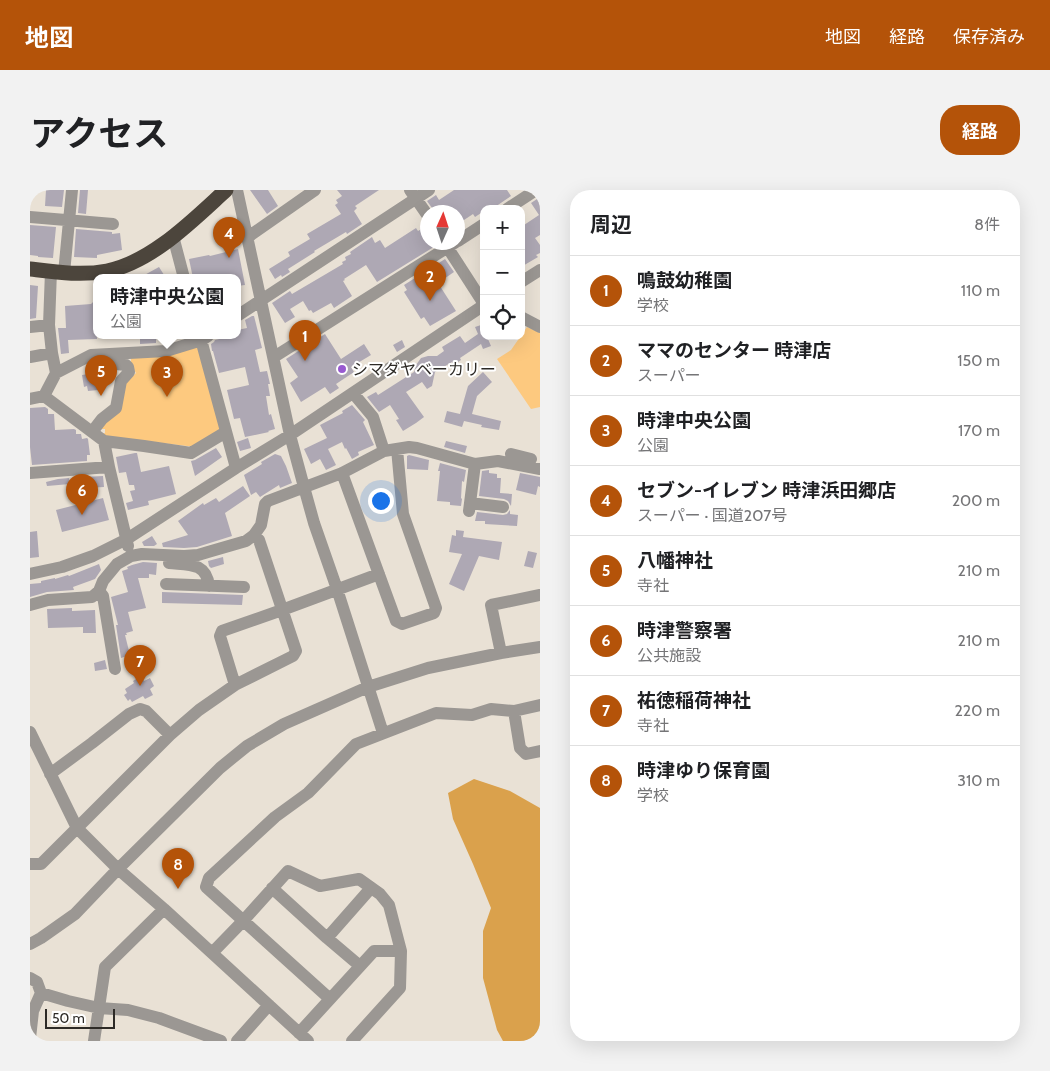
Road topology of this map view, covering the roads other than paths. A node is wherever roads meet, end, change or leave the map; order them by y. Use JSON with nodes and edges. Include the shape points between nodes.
{"nodes":[{"id":1,"x":72,"y":190,"type":"edge"},
{"id":2,"x":226,"y":190,"type":"edge"},
{"id":3,"x":237,"y":190,"type":"edge"},
{"id":4,"x":316,"y":190,"type":"edge"},
{"id":5,"x":429,"y":190,"type":"edge"},
{"id":6,"x":536,"y":190,"type":"edge"},
{"id":7,"x":413,"y":194,"type":"edge"},
{"id":8,"x":420,"y":205,"type":"edge"},
{"id":9,"x":513,"y":205,"type":"edge"},
{"id":10,"x":30,"y":217,"type":"edge"},
{"id":11,"x":70,"y":220,"type":"junction"},
{"id":12,"x":113,"y":224,"type":"dead end"},
{"id":13,"x":480,"y":226,"type":"edge"},
{"id":14,"x":172,"y":236,"type":"junction"},
{"id":15,"x":465,"y":236,"type":"edge"},
{"id":16,"x":248,"y":238,"type":"junction"},
{"id":17,"x":442,"y":250,"type":"edge"},
{"id":18,"x":454,"y":250,"type":"edge"},
{"id":19,"x":30,"y":269,"type":"edge"},
{"id":20,"x":540,"y":270,"type":"edge"},
{"id":21,"x":58,"y":272,"type":"junction"},
{"id":22,"x":183,"y":274,"type":"edge"},
{"id":23,"x":525,"y":279,"type":"edge"},
{"id":24,"x":480,"y":298,"type":"edge"},
{"id":25,"x":261,"y":300,"type":"junction"},
{"id":26,"x":480,"y":308,"type":"edge"},
{"id":27,"x":241,"y":313,"type":"edge"},
{"id":28,"x":525,"y":319,"type":"edge"},
{"id":29,"x":49,"y":326,"type":"junction"},
{"id":30,"x":30,"y":327,"type":"edge"},
{"id":31,"x":540,"y":327,"type":"edge"},
{"id":32,"x":198,"y":339,"type":"edge"},
{"id":33,"x":203,"y":339,"type":"edge"},
{"id":34,"x":52,"y":353,"type":"junction"},
{"id":35,"x":30,"y":357,"type":"edge"},
{"id":36,"x":274,"y":357,"type":"junction"},
{"id":37,"x":116,"y":364,"type":"dead end"},
{"id":38,"x":56,"y":373,"type":"junction"},
{"id":39,"x":353,"y":394,"type":"junction"},
{"id":40,"x":44,"y":396,"type":"junction"},
{"id":41,"x":30,"y":400,"type":"edge"},
{"id":42,"x":92,"y":432,"type":"junction"},
{"id":43,"x":226,"y":432,"type":"junction"},
{"id":44,"x":290,"y":435,"type":"junction"},
{"id":45,"x":104,"y":441,"type":"junction"},
{"id":46,"x":397,"y":449,"type":"junction"},
{"id":47,"x":384,"y":451,"type":"junction"},
{"id":48,"x":512,"y":454,"type":"dead end"},
{"id":49,"x":540,"y":463,"type":"edge"},
{"id":50,"x":475,"y":464,"type":"junction"},
{"id":51,"x":108,"y":467,"type":"junction"},
{"id":52,"x":236,"y":468,"type":"junction"},
{"id":53,"x":540,"y":469,"type":"edge"},
{"id":54,"x":30,"y":473,"type":"edge"},
{"id":55,"x":342,"y":473,"type":"junction"},
{"id":56,"x":304,"y":487,"type":"junction"},
{"id":57,"x":503,"y":507,"type":"dead end"},
{"id":58,"x":254,"y":535,"type":"junction"},
{"id":59,"x":127,"y":539,"type":"junction"},
{"id":60,"x":167,"y":555,"type":"junction"},
{"id":61,"x":131,"y":556,"type":"junction"},
{"id":62,"x":30,"y":574,"type":"edge"},
{"id":63,"x":379,"y":574,"type":"junction"},
{"id":64,"x":166,"y":584,"type":"dead end"},
{"id":65,"x":209,"y":586,"type":"junction"},
{"id":66,"x":244,"y":588,"type":"dead end"},
{"id":67,"x":337,"y":589,"type":"junction"},
{"id":68,"x":99,"y":592,"type":"junction"},
{"id":69,"x":540,"y":595,"type":"edge"},
{"id":70,"x":30,"y":605,"type":"edge"},
{"id":71,"x":282,"y":610,"type":"junction"},
{"id":72,"x":540,"y":647,"type":"edge"},
{"id":73,"x":501,"y":653,"type":"junction"},
{"id":74,"x":115,"y":669,"type":"dead end"},
{"id":75,"x":235,"y":685,"type":"junction"},
{"id":76,"x":368,"y":687,"type":"junction"},
{"id":77,"x":540,"y":705,"type":"edge"},
{"id":78,"x":514,"y":711,"type":"junction"},
{"id":79,"x":30,"y":732,"type":"edge"},
{"id":80,"x":383,"y":733,"type":"junction"},
{"id":81,"x":170,"y":735,"type":"junction"},
{"id":82,"x":540,"y":751,"type":"edge"},
{"id":83,"x":50,"y":774,"type":"junction"},
{"id":84,"x":77,"y":828,"type":"junction"},
{"id":85,"x":30,"y":864,"type":"edge"},
{"id":86,"x":118,"y":869,"type":"junction"},
{"id":87,"x":272,"y":888,"type":"junction"},
{"id":88,"x":371,"y":888,"type":"junction"},
{"id":89,"x":164,"y":909,"type":"junction"},
{"id":90,"x":244,"y":921,"type":"junction"},
{"id":91,"x":327,"y":938,"type":"junction"},
{"id":92,"x":30,"y":944,"type":"edge"},
{"id":93,"x":401,"y":951,"type":"junction"},
{"id":94,"x":212,"y":953,"type":"junction"},
{"id":95,"x":360,"y":966,"type":"junction"},
{"id":96,"x":30,"y":978,"type":"edge"},
{"id":97,"x":41,"y":993,"type":"junction"},
{"id":98,"x":330,"y":999,"type":"junction"},
{"id":99,"x":269,"y":1005,"type":"junction"},
{"id":100,"x":99,"y":1008,"type":"junction"},
{"id":101,"x":303,"y":1037,"type":"edge"},
{"id":102,"x":30,"y":1038,"type":"edge"},
{"id":103,"x":356,"y":1040,"type":"edge"},
{"id":104,"x":94,"y":1041,"type":"edge"},
{"id":105,"x":222,"y":1041,"type":"edge"},
{"id":106,"x":237,"y":1041,"type":"edge"}],
"edges":[{"from":1,"to":11,"type":"street"},
{"from":2,"to":14,"type":"highway","via":[[190,224]]},
{"from":3,"to":16,"type":"street"},
{"from":4,"to":16,"type":"street"},
{"from":5,"to":7,"type":"street"},
{"from":6,"to":9,"type":"street"},
{"from":7,"to":8,"type":"street"},
{"from":7,"to":25,"type":"street"},
{"from":10,"to":11,"type":"street"},
{"from":11,"to":12,"type":"street"},
{"from":11,"to":21,"type":"street"},
{"from":13,"to":15,"type":"street"},
{"from":14,"to":21,"type":"highway","via":[[149,254],[124,266],[86,273]]},
{"from":14,"to":22,"type":"street"},
{"from":16,"to":25,"type":"street"},
{"from":17,"to":36,"type":"street"},
{"from":18,"to":24,"type":"street"},
{"from":19,"to":21,"type":"highway"},
{"from":20,"to":23,"type":"street"},
{"from":21,"to":29,"type":"street"},
{"from":25,"to":27,"type":"street"},
{"from":25,"to":36,"type":"street"},
{"from":26,"to":39,"type":"street"},
{"from":28,"to":31,"type":"street"},
{"from":29,"to":30,"type":"street"},
{"from":29,"to":34,"type":"street"},
{"from":32,"to":38,"type":"street","via":[[166,351],[91,355]]},
{"from":33,"to":43,"type":"street"},
{"from":34,"to":35,"type":"street"},
{"from":34,"to":38,"type":"street"},
{"from":36,"to":44,"type":"street"},
{"from":37,"to":42,"type":"street","via":[[126,365],[129,372],[122,381],[116,408]]},
{"from":38,"to":40,"type":"street"},
{"from":39,"to":44,"type":"street"},
{"from":39,"to":47,"type":"street","via":[[373,417]]},
{"from":40,"to":41,"type":"street"},
{"from":40,"to":42,"type":"street"},
{"from":42,"to":45,"type":"street"},
{"from":43,"to":45,"type":"street","via":[[191,453]]},
{"from":43,"to":52,"type":"street"},
{"from":44,"to":52,"type":"street"},
{"from":44,"to":56,"type":"street"},
{"from":45,"to":51,"type":"street"},
{"from":46,"to":47,"type":"street"},
{"from":46,"to":50,"type":"street","via":[[417,448]]},
{"from":46,"to":63,"type":"street","via":[[403,514],[436,608],[434,613],[402,624],[396,621]]},
{"from":47,"to":55,"type":"street"},
{"from":48,"to":49,"type":"street"},
{"from":50,"to":53,"type":"street","via":[[498,460]]},
{"from":50,"to":57,"type":"street","via":[[470,507]]},
{"from":51,"to":54,"type":"street"},
{"from":51,"to":59,"type":"street"},
{"from":52,"to":59,"type":"street"},
{"from":55,"to":56,"type":"street"},
{"from":55,"to":63,"type":"street"},
{"from":56,"to":58,"type":"street","via":[[265,504],[261,524]]},
{"from":56,"to":67,"type":"street"},
{"from":58,"to":60,"type":"street","via":[[246,541],[208,552]]},
{"from":58,"to":71,"type":"street","via":[[259,540]]},
{"from":59,"to":61,"type":"street"},
{"from":59,"to":62,"type":"street","via":[[93,556]]},
{"from":60,"to":61,"type":"street"},
{"from":60,"to":65,"type":"street","via":[[167,563],[200,568],[206,574]]},
{"from":61,"to":68,"type":"street","via":[[117,564],[103,581]]},
{"from":63,"to":67,"type":"street"},
{"from":64,"to":65,"type":"street"},
{"from":65,"to":66,"type":"street"},
{"from":67,"to":71,"type":"street"},
{"from":67,"to":76,"type":"street"},
{"from":68,"to":70,"type":"street","via":[[92,597],[48,600]]},
{"from":68,"to":74,"type":"street","via":[[103,596]]},
{"from":69,"to":73,"type":"street","via":[[491,605]]},
{"from":71,"to":75,"type":"street","via":[[296,651],[293,656]]},
{"from":71,"to":75,"type":"street","via":[[222,631],[220,636]]},
{"from":72,"to":73,"type":"street"},
{"from":73,"to":76,"type":"street","via":[[428,668]]},
{"from":75,"to":81,"type":"street"},
{"from":76,"to":80,"type":"street"},
{"from":76,"to":86,"type":"street","via":[[284,724],[247,746],[220,768]]},
{"from":77,"to":78,"type":"street"},
{"from":78,"to":80,"type":"street","via":[[491,709],[472,716],[436,712]]},
{"from":78,"to":82,"type":"street","via":[[520,748],[526,754]]},
{"from":79,"to":83,"type":"street"},
{"from":80,"to":90,"type":"street","via":[[356,744],[308,793],[275,817],[209,878],[206,887]]},
{"from":81,"to":83,"type":"street","via":[[140,709]]},
{"from":81,"to":84,"type":"street"},
{"from":83,"to":84,"type":"street"},
{"from":84,"to":85,"type":"street","via":[[41,864]]},
{"from":84,"to":86,"type":"street"},
{"from":86,"to":89,"type":"street"},
{"from":86,"to":92,"type":"street","via":[[75,914]]},
{"from":87,"to":88,"type":"street","via":[[288,871],[320,886],[359,879]]},
{"from":87,"to":90,"type":"street"},
{"from":87,"to":91,"type":"street"},
{"from":88,"to":91,"type":"street"},
{"from":88,"to":93,"type":"street","via":[[389,905]]},
{"from":89,"to":94,"type":"street"},
{"from":89,"to":100,"type":"street","via":[[105,967]]},
{"from":90,"to":94,"type":"street"},
{"from":90,"to":98,"type":"street"},
{"from":91,"to":95,"type":"street"},
{"from":93,"to":95,"type":"street","via":[[374,951]]},
{"from":93,"to":103,"type":"street","via":[[400,988]]},
{"from":94,"to":99,"type":"street"},
{"from":95,"to":98,"type":"street"},
{"from":96,"to":97,"type":"street","via":[[37,982]]},
{"from":97,"to":100,"type":"street"},
{"from":97,"to":102,"type":"street","via":[[33,1011]]},
{"from":98,"to":101,"type":"street"},
{"from":99,"to":101,"type":"street"},
{"from":99,"to":106,"type":"street"},
{"from":100,"to":104,"type":"street"},
{"from":100,"to":105,"type":"street","via":[[128,1010],[159,1018]]}]}
